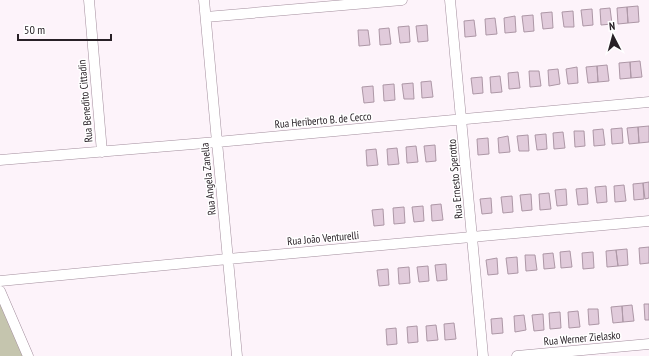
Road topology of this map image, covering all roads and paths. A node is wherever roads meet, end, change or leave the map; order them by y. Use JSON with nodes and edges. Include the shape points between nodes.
{"nodes":[{"id":1,"x":88,"y":0,"type":"edge"},
{"id":2,"x":204,"y":0,"type":"edge"},
{"id":3,"x":402,"y":0,"type":"edge"},
{"id":4,"x":450,"y":0,"type":"edge"},
{"id":5,"x":206,"y":18,"type":"junction"},
{"id":6,"x":649,"y":102,"type":"edge"},
{"id":7,"x":461,"y":120,"type":"junction"},
{"id":8,"x":216,"y":142,"type":"junction"},
{"id":9,"x":102,"y":152,"type":"junction"},
{"id":10,"x":0,"y":160,"type":"edge"},
{"id":11,"x":649,"y":221,"type":"edge"},
{"id":12,"x":472,"y":237,"type":"junction"},
{"id":13,"x":228,"y":259,"type":"junction"},
{"id":14,"x":0,"y":281,"type":"edge"},
{"id":15,"x":0,"y":291,"type":"edge"},
{"id":16,"x":649,"y":344,"type":"edge"},
{"id":17,"x":28,"y":356,"type":"edge"},
{"id":18,"x":238,"y":356,"type":"edge"},
{"id":19,"x":484,"y":356,"type":"edge"},
{"id":20,"x":517,"y":356,"type":"edge"}],
"edges":[{"from":1,"to":9,"type":"street","name":"Rua Benedito Cittadin"},
{"from":2,"to":5,"type":"street","name":"Rua Angela Zanella"},
{"from":3,"to":5,"type":"street"},
{"from":4,"to":7,"type":"street","name":"Rua Ernesto Sperotto"},
{"from":5,"to":8,"type":"street","name":"Rua Angela Zanella"},
{"from":6,"to":7,"type":"street","name":"Rua Heriberto B. de Cecco"},
{"from":7,"to":8,"type":"street","name":"Rua Heriberto B. de Cecco"},
{"from":7,"to":12,"type":"street","name":"Rua Ernesto Sperotto"},
{"from":8,"to":9,"type":"street","name":"Rua Heriberto B. de Cecco"},
{"from":8,"to":13,"type":"street","name":"Rua Angela Zanella"},
{"from":9,"to":10,"type":"street","name":"Rua Heriberto B. de Cecco"},
{"from":11,"to":12,"type":"street","name":"Rua João Venturelli"},
{"from":12,"to":13,"type":"street","name":"Rua João Venturelli"},
{"from":12,"to":19,"type":"street","name":"Rua Ernesto Sperotto"},
{"from":13,"to":14,"type":"street","name":"Rua João Venturelli"},
{"from":13,"to":18,"type":"street","name":"Rua Angela Zanella"},
{"from":15,"to":17,"type":"street"},
{"from":16,"to":20,"type":"street","name":"Rua Werner Zielasko"}]}
